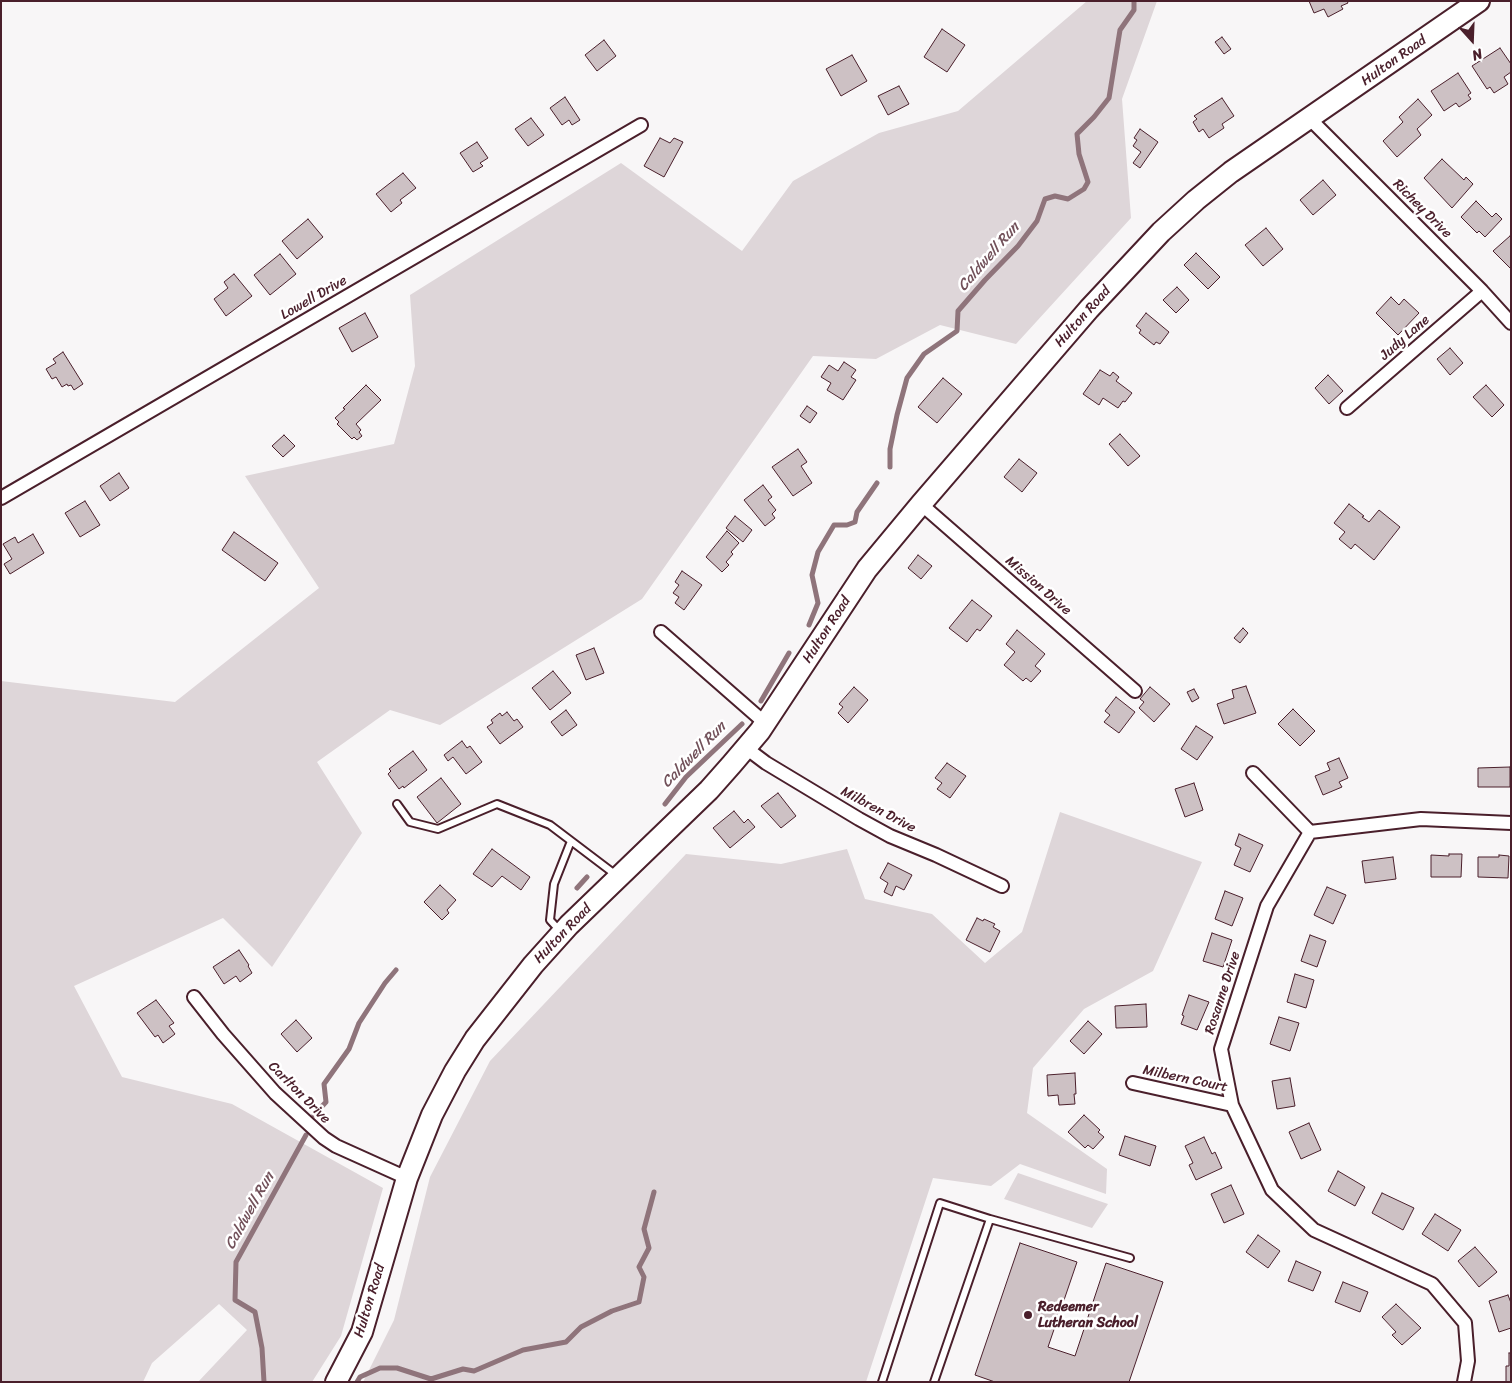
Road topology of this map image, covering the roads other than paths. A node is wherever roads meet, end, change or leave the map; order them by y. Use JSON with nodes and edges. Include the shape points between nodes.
{"nodes":[{"id":1,"x":1479,"y":1,"type":"edge"},
{"id":2,"x":1310,"y":119,"type":"junction"},
{"id":3,"x":641,"y":125,"type":"dead end"},
{"id":4,"x":1482,"y":291,"type":"junction"},
{"id":5,"x":1511,"y":323,"type":"edge"},
{"id":6,"x":1347,"y":408,"type":"dead end"},
{"id":7,"x":1,"y":498,"type":"edge"},
{"id":8,"x":921,"y":504,"type":"junction"},
{"id":9,"x":661,"y":632,"type":"dead end"},
{"id":10,"x":1135,"y":691,"type":"dead end"},
{"id":11,"x":765,"y":723,"type":"junction"},
{"id":12,"x":746,"y":748,"type":"junction"},
{"id":13,"x":1252,"y":772,"type":"dead end"},
{"id":14,"x":398,"y":804,"type":"dead end"},
{"id":15,"x":1511,"y":823,"type":"edge"},
{"id":16,"x":1310,"y":832,"type":"junction"},
{"id":17,"x":571,"y":841,"type":"junction"},
{"id":18,"x":619,"y":877,"type":"junction"},
{"id":19,"x":1002,"y":886,"type":"dead end"},
{"id":20,"x":562,"y":933,"type":"junction"},
{"id":21,"x":194,"y":997,"type":"dead end"},
{"id":22,"x":1133,"y":1083,"type":"dead end"},
{"id":23,"x":1232,"y":1105,"type":"junction"},
{"id":24,"x":407,"y":1178,"type":"junction"},
{"id":25,"x":990,"y":1218,"type":"junction"},
{"id":26,"x":1130,"y":1258,"type":"dead end"},
{"id":27,"x":336,"y":1382,"type":"edge"},
{"id":28,"x":882,"y":1382,"type":"edge"},
{"id":29,"x":934,"y":1382,"type":"edge"},
{"id":30,"x":1464,"y":1382,"type":"edge"}],
"edges":[{"from":1,"to":2,"type":"main road","name":"Hulton Road"},
{"from":2,"to":4,"type":"street","name":"Richey Drive"},
{"from":2,"to":8,"type":"main road","name":"Hulton Road","via":[[1231,172],[1161,232],[1089,309]]},
{"from":3,"to":7,"type":"street","name":"Lowell Drive"},
{"from":4,"to":5,"type":"street","name":"Richey Drive"},
{"from":4,"to":6,"type":"street","name":"Judy Lane"},
{"from":8,"to":10,"type":"street","name":"Mission Drive"},
{"from":8,"to":11,"type":"main road","name":"Hulton Road","via":[[867,569]]},
{"from":9,"to":11,"type":"street"},
{"from":11,"to":12,"type":"main road","name":"Hulton Road"},
{"from":12,"to":18,"type":"main road","name":"Hulton Road","via":[[709,790]]},
{"from":12,"to":19,"type":"street","name":"Milbren Drive","via":[[782,773],[890,836]]},
{"from":13,"to":16,"type":"street"},
{"from":14,"to":17,"type":"lane","via":[[410,822],[438,829],[497,804],[550,825]]},
{"from":15,"to":16,"type":"street","via":[[1421,819]]},
{"from":16,"to":23,"type":"street","name":"Rosanne Drive","via":[[1267,906],[1221,1049]]},
{"from":17,"to":18,"type":"lane"},
{"from":17,"to":20,"type":"lane","via":[[554,884],[550,920]]},
{"from":18,"to":20,"type":"main road","name":"Hulton Road"},
{"from":20,"to":24,"type":"main road","name":"Hulton Road","via":[[504,1001],[460,1063],[432,1115]]},
{"from":21,"to":24,"type":"street","name":"Carlton Drive","via":[[275,1093],[324,1138]]},
{"from":22,"to":23,"type":"street","name":"Milbern Court"},
{"from":23,"to":30,"type":"street","name":"Rosanne Drive","via":[[1272,1190],[1314,1230],[1432,1284],[1465,1323],[1468,1361]]},
{"from":24,"to":27,"type":"main road","name":"Hulton Road","via":[[362,1332]]},
{"from":25,"to":26,"type":"lane"},
{"from":25,"to":28,"type":"lane","via":[[940,1203]]},
{"from":25,"to":29,"type":"lane"}]}
